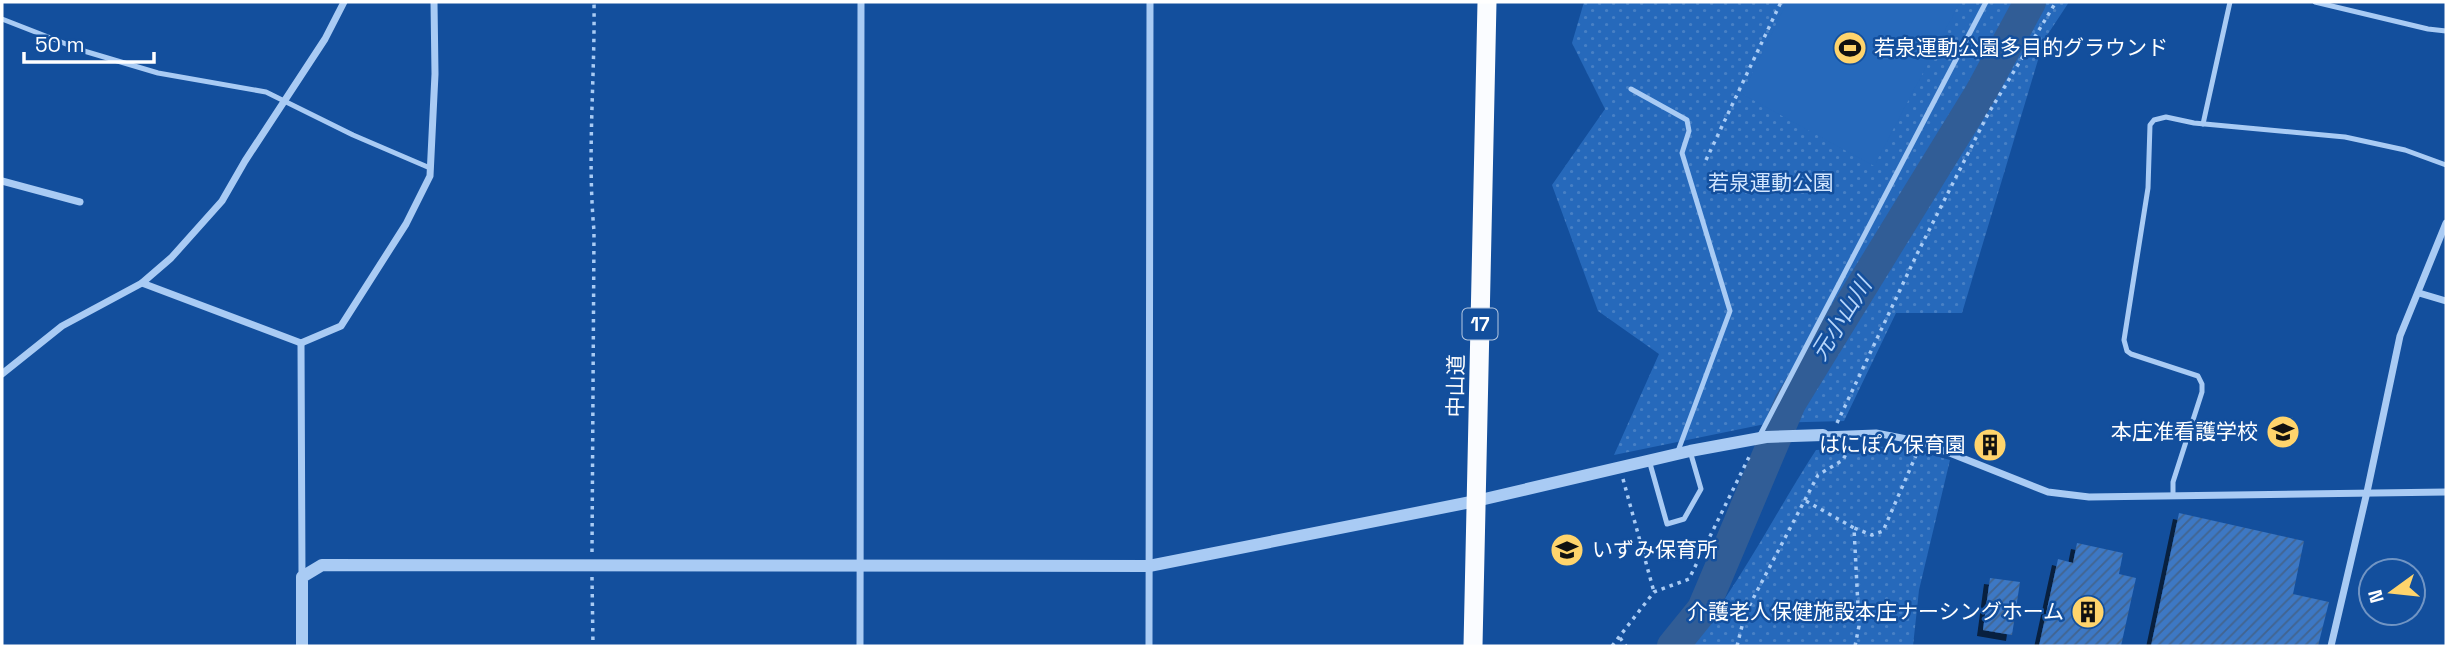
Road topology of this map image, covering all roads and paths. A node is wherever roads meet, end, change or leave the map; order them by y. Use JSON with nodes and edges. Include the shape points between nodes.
{"nodes":[{"id":1,"x":344,"y":2,"type":"edge"},
{"id":2,"x":434,"y":2,"type":"edge"},
{"id":3,"x":594,"y":2,"type":"edge"},
{"id":4,"x":861,"y":2,"type":"edge"},
{"id":5,"x":1150,"y":2,"type":"edge"},
{"id":6,"x":1487,"y":2,"type":"edge"},
{"id":7,"x":1781,"y":2,"type":"edge"},
{"id":8,"x":1986,"y":2,"type":"edge"},
{"id":9,"x":2056,"y":2,"type":"edge"},
{"id":10,"x":2230,"y":2,"type":"edge"},
{"id":11,"x":2315,"y":2,"type":"edge"},
{"id":12,"x":2,"y":19,"type":"edge"},
{"id":13,"x":2446,"y":31,"type":"edge"},
{"id":14,"x":1631,"y":89,"type":"dead end"},
{"id":15,"x":284,"y":101,"type":"junction"},
{"id":16,"x":2203,"y":124,"type":"junction"},
{"id":17,"x":1706,"y":160,"type":"dead end"},
{"id":18,"x":2446,"y":165,"type":"edge"},
{"id":19,"x":430,"y":168,"type":"junction"},
{"id":20,"x":2,"y":181,"type":"edge"},
{"id":21,"x":80,"y":202,"type":"dead end"},
{"id":22,"x":2446,"y":223,"type":"edge"},
{"id":23,"x":142,"y":283,"type":"junction"},
{"id":24,"x":2419,"y":293,"type":"junction"},
{"id":25,"x":2446,"y":301,"type":"edge"},
{"id":26,"x":301,"y":343,"type":"junction"},
{"id":27,"x":2,"y":374,"type":"edge"},
{"id":28,"x":1856,"y":434,"type":"junction"},
{"id":29,"x":1827,"y":435,"type":"junction"},
{"id":30,"x":1762,"y":438,"type":"junction"},
{"id":31,"x":1922,"y":442,"type":"junction"},
{"id":32,"x":1683,"y":452,"type":"junction"},
{"id":33,"x":1649,"y":460,"type":"junction"},
{"id":34,"x":1620,"y":467,"type":"junction"},
{"id":35,"x":2367,"y":492,"type":"junction"},
{"id":36,"x":2446,"y":492,"type":"edge"},
{"id":37,"x":2173,"y":495,"type":"junction"},
{"id":38,"x":1476,"y":501,"type":"junction"},
{"id":39,"x":1806,"y":501,"type":"junction"},
{"id":40,"x":1854,"y":528,"type":"junction"},
{"id":41,"x":592,"y":565,"type":"junction"},
{"id":42,"x":859,"y":565,"type":"junction"},
{"id":43,"x":1149,"y":566,"type":"junction"},
{"id":44,"x":302,"y":577,"type":"junction"},
{"id":45,"x":1654,"y":592,"type":"junction"},
{"id":46,"x":1620,"y":638,"type":"junction"},
{"id":47,"x":302,"y":646,"type":"edge"},
{"id":48,"x":593,"y":646,"type":"edge"},
{"id":49,"x":860,"y":646,"type":"edge"},
{"id":50,"x":1149,"y":646,"type":"edge"},
{"id":51,"x":1473,"y":646,"type":"edge"},
{"id":52,"x":1612,"y":646,"type":"edge"},
{"id":53,"x":1626,"y":646,"type":"edge"},
{"id":54,"x":1737,"y":646,"type":"edge"},
{"id":55,"x":1855,"y":646,"type":"edge"},
{"id":56,"x":2331,"y":646,"type":"edge"}],
"edges":[{"from":1,"to":15,"type":"street"},
{"from":2,"to":19,"type":"street"},
{"from":3,"to":41,"type":"path","via":[[590,140],[594,231]]},
{"from":4,"to":42,"type":"street"},
{"from":5,"to":43,"type":"street"},
{"from":6,"to":38,"type":"highway","name":"中山道","number":"17"},
{"from":7,"to":17,"type":"path"},
{"from":8,"to":30,"type":"lane"},
{"from":9,"to":29,"type":"path","via":[[1982,126]]},
{"from":10,"to":16,"type":"lane"},
{"from":11,"to":13,"type":"lane"},
{"from":12,"to":15,"type":"lane","via":[[84,51],[158,72],[267,92]]},
{"from":14,"to":32,"type":"lane","via":[[1687,120],[1689,131],[1682,153],[1730,311]]},
{"from":15,"to":19,"type":"lane"},
{"from":15,"to":23,"type":"street","via":[[222,201]]},
{"from":16,"to":18,"type":"lane","via":[[2345,137],[2405,150]]},
{"from":16,"to":37,"type":"lane","via":[[2166,117],[2150,125],[2148,188],[2124,340],[2131,354],[2198,376],[2202,384]]},
{"from":19,"to":26,"type":"street","via":[[406,224],[341,326]]},
{"from":20,"to":21,"type":"street"},
{"from":22,"to":24,"type":"street"},
{"from":23,"to":26,"type":"street"},
{"from":23,"to":27,"type":"street","via":[[62,326]]},
{"from":24,"to":25,"type":"street"},
{"from":24,"to":35,"type":"street","via":[[2400,336]]},
{"from":26,"to":44,"type":"street"},
{"from":28,"to":29,"type":"street"},
{"from":28,"to":31,"type":"street"},
{"from":28,"to":39,"type":"path","via":[[1843,460],[1818,475]]},
{"from":29,"to":30,"type":"street"},
{"from":30,"to":32,"type":"street"},
{"from":30,"to":45,"type":"path","via":[[1689,579]]},
{"from":31,"to":37,"type":"street","via":[[2049,492],[2090,497]]},
{"from":31,"to":40,"type":"path","via":[[1883,531],[1872,535]]},
{"from":32,"to":33,"type":"street"},
{"from":32,"to":33,"type":"lane","via":[[1701,489],[1684,519],[1667,524]]},
{"from":33,"to":34,"type":"street"},
{"from":34,"to":38,"type":"street"},
{"from":34,"to":45,"type":"path"},
{"from":35,"to":36,"type":"street"},
{"from":35,"to":37,"type":"street"},
{"from":35,"to":56,"type":"street"},
{"from":38,"to":43,"type":"street"},
{"from":38,"to":51,"type":"highway","name":"中山道","number":"17"},
{"from":39,"to":40,"type":"path"},
{"from":39,"to":54,"type":"path","via":[[1745,614]]},
{"from":40,"to":55,"type":"path","via":[[1859,626]]},
{"from":41,"to":42,"type":"street"},
{"from":41,"to":44,"type":"street","via":[[321,565]]},
{"from":41,"to":48,"type":"path"},
{"from":42,"to":43,"type":"street"},
{"from":42,"to":49,"type":"street"},
{"from":43,"to":50,"type":"street"},
{"from":44,"to":47,"type":"street"},
{"from":45,"to":46,"type":"path"},
{"from":46,"to":52,"type":"path"},
{"from":46,"to":53,"type":"path"}]}
